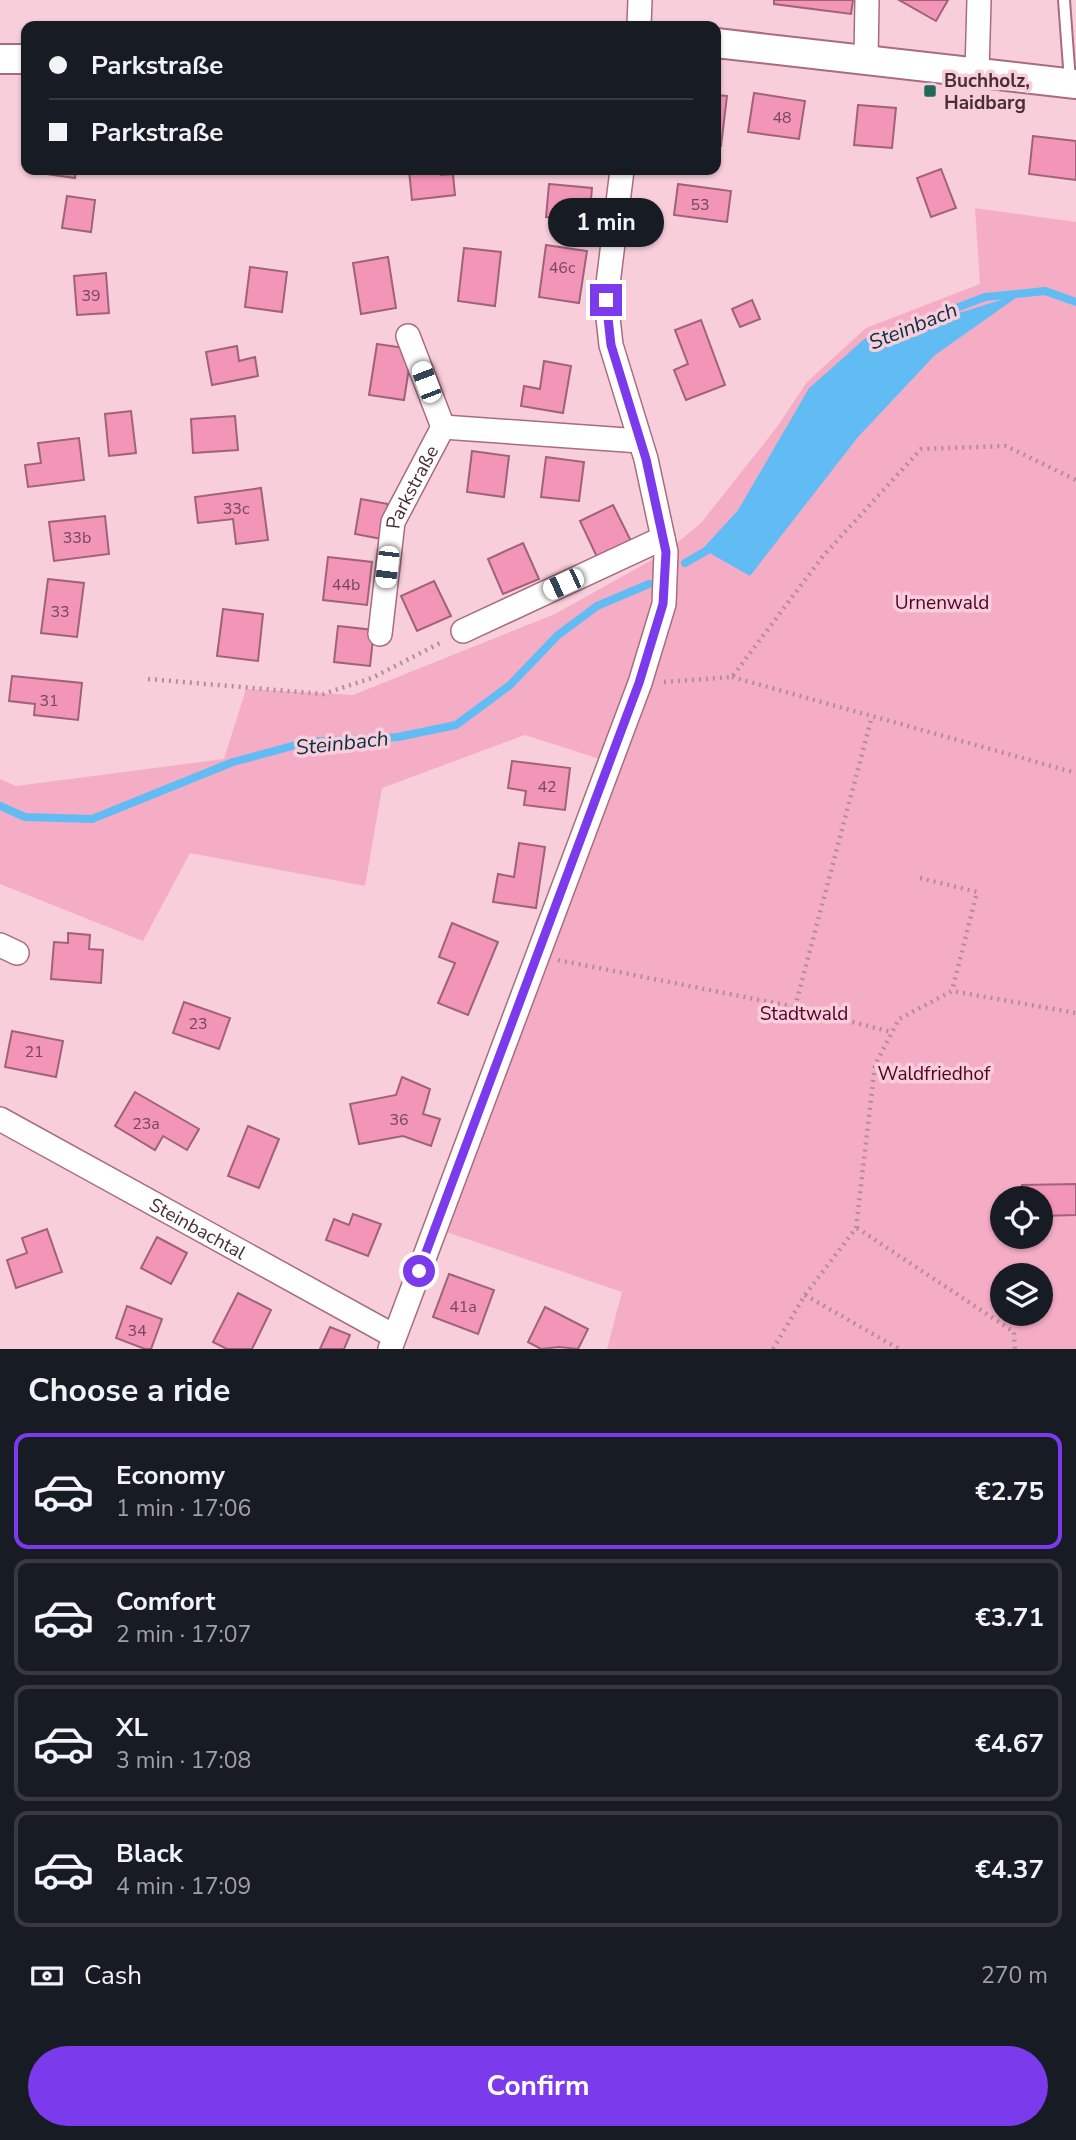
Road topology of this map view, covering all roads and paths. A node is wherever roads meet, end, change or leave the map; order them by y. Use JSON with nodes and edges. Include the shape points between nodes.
{"nodes":[{"id":1,"x":640,"y":0,"type":"edge"},
{"id":2,"x":867,"y":0,"type":"edge"},
{"id":3,"x":979,"y":0,"type":"edge"},
{"id":4,"x":1065,"y":0,"type":"edge"},
{"id":5,"x":639,"y":21,"type":"edge"},
{"id":6,"x":721,"y":44,"type":"edge"},
{"id":7,"x":0,"y":59,"type":"edge"},
{"id":8,"x":21,"y":59,"type":"edge"},
{"id":9,"x":866,"y":60,"type":"junction"},
{"id":10,"x":977,"y":73,"type":"junction"},
{"id":11,"x":1073,"y":84,"type":"edge"},
{"id":12,"x":621,"y":175,"type":"edge"},
{"id":13,"x":408,"y":336,"type":"dead end"},
{"id":14,"x":443,"y":427,"type":"junction"},
{"id":15,"x":640,"y":441,"type":"junction"},
{"id":16,"x":1076,"y":480,"type":"edge"},
{"id":17,"x":663,"y":538,"type":"junction"},
{"id":18,"x":463,"y":631,"type":"joint"},
{"id":19,"x":380,"y":634,"type":"dead end"},
{"id":20,"x":732,"y":677,"type":"junction"},
{"id":21,"x":148,"y":679,"type":"dead end"},
{"id":22,"x":639,"y":683,"type":"junction"},
{"id":23,"x":871,"y":720,"type":"dead end"},
{"id":24,"x":1076,"y":774,"type":"edge"},
{"id":25,"x":920,"y":878,"type":"dead end"},
{"id":26,"x":537,"y":956,"type":"junction"},
{"id":27,"x":952,"y":991,"type":"junction"},
{"id":28,"x":795,"y":1007,"type":"junction"},
{"id":29,"x":1076,"y":1013,"type":"edge"},
{"id":30,"x":892,"y":1032,"type":"junction"},
{"id":31,"x":0,"y":1119,"type":"edge"},
{"id":32,"x":856,"y":1228,"type":"junction"},
{"id":33,"x":805,"y":1294,"type":"junction"},
{"id":34,"x":392,"y":1343,"type":"edge"},
{"id":35,"x":773,"y":1349,"type":"edge"},
{"id":36,"x":900,"y":1349,"type":"edge"},
{"id":37,"x":1015,"y":1349,"type":"edge"}],
"edges":[{"from":1,"to":5,"type":"street"},
{"from":2,"to":9,"type":"street"},
{"from":3,"to":10,"type":"street"},
{"from":4,"to":11,"type":"lane"},
{"from":6,"to":9,"type":"street"},
{"from":7,"to":8,"type":"street"},
{"from":9,"to":10,"type":"street"},
{"from":10,"to":11,"type":"street"},
{"from":12,"to":15,"type":"street","via":[[606,300],[611,345]]},
{"from":13,"to":14,"type":"street","name":"Parkstraße"},
{"from":14,"to":15,"type":"street","name":"Parkstraße"},
{"from":14,"to":19,"type":"street","name":"Parkstraße","via":[[393,522]]},
{"from":15,"to":17,"type":"street"},
{"from":16,"to":20,"type":"path","via":[[1006,446],[920,449],[823,556]]},
{"from":17,"to":18,"type":"street"},
{"from":17,"to":22,"type":"street","via":[[663,604]]},
{"from":18,"to":21,"type":"path","via":[[372,678],[323,694]]},
{"from":20,"to":22,"type":"path"},
{"from":20,"to":24,"type":"path"},
{"from":22,"to":26,"type":"street"},
{"from":23,"to":28,"type":"path"},
{"from":25,"to":27,"type":"path","via":[[977,892]]},
{"from":26,"to":28,"type":"path"},
{"from":26,"to":34,"type":"street"},
{"from":27,"to":29,"type":"path"},
{"from":27,"to":30,"type":"path","via":[[899,1019]]},
{"from":28,"to":30,"type":"path"},
{"from":30,"to":32,"type":"path","via":[[875,1065]]},
{"from":31,"to":34,"type":"street","name":"Steinbachtal"},
{"from":32,"to":33,"type":"path"},
{"from":32,"to":37,"type":"path","via":[[1014,1332]]},
{"from":33,"to":35,"type":"path"},
{"from":33,"to":36,"type":"path"}]}
